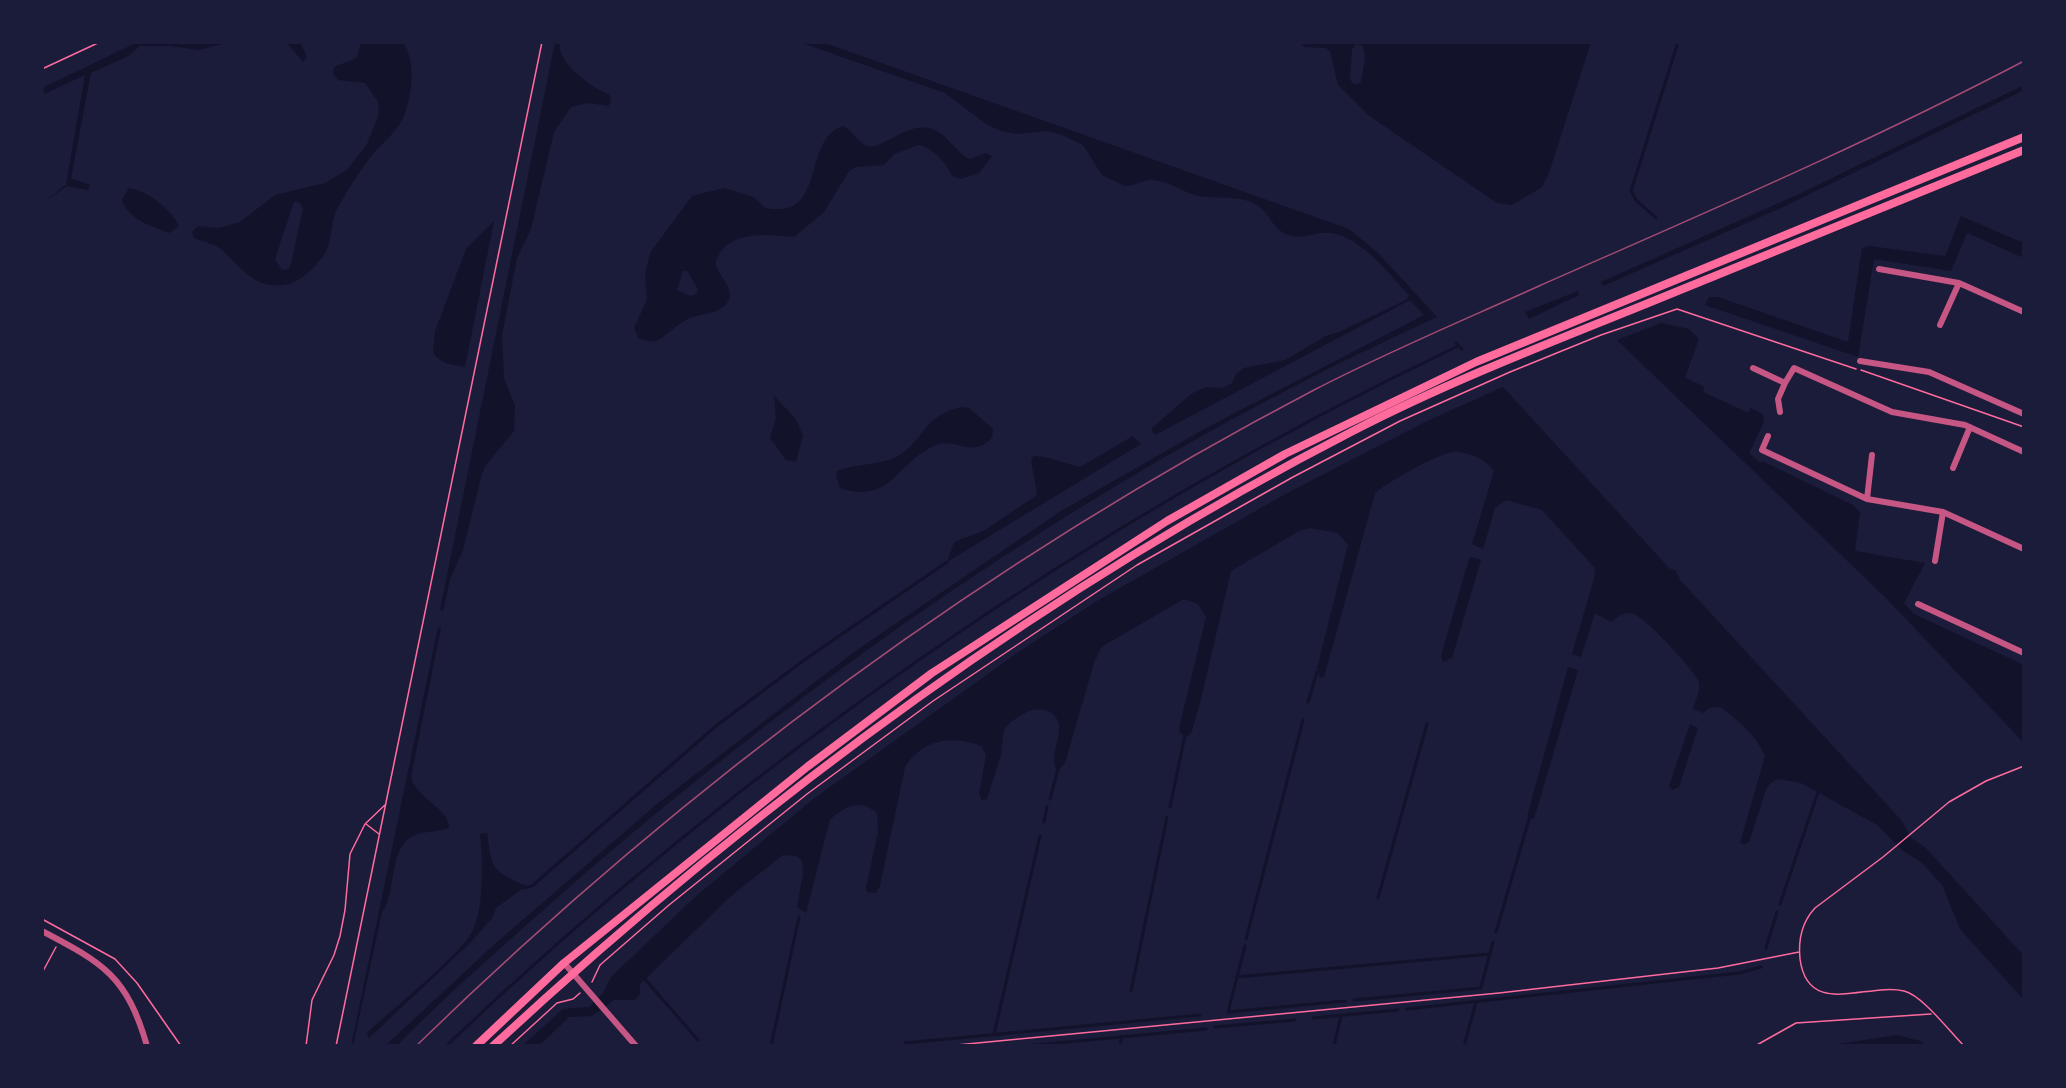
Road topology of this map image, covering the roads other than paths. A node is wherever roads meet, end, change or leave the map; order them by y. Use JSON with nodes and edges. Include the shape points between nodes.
{"nodes":[{"id":1,"x":2024,"y":137,"type":"edge"},
{"id":2,"x":2024,"y":150,"type":"edge"},
{"id":3,"x":1879,"y":269,"type":"dead end"},
{"id":4,"x":1959,"y":283,"type":"junction"},
{"id":5,"x":2024,"y":312,"type":"edge"},
{"id":6,"x":1940,"y":326,"type":"dead end"},
{"id":7,"x":1860,"y":361,"type":"dead end"},
{"id":8,"x":1753,"y":368,"type":"dead end"},
{"id":9,"x":1785,"y":384,"type":"junction"},
{"id":10,"x":1779,"y":412,"type":"dead end"},
{"id":11,"x":2024,"y":414,"type":"edge"},
{"id":12,"x":1970,"y":427,"type":"junction"},
{"id":13,"x":1768,"y":436,"type":"dead end"},
{"id":14,"x":2024,"y":452,"type":"edge"},
{"id":15,"x":1872,"y":455,"type":"dead end"},
{"id":16,"x":1953,"y":468,"type":"dead end"},
{"id":17,"x":1867,"y":500,"type":"junction"},
{"id":18,"x":1943,"y":512,"type":"junction"},
{"id":19,"x":2024,"y":549,"type":"edge"},
{"id":20,"x":1935,"y":561,"type":"dead end"},
{"id":21,"x":1918,"y":604,"type":"dead end"},
{"id":22,"x":2024,"y":653,"type":"edge"},
{"id":23,"x":42,"y":931,"type":"edge"},
{"id":24,"x":564,"y":963,"type":"junction"},
{"id":25,"x":572,"y":974,"type":"junction"},
{"id":26,"x":147,"y":1046,"type":"edge"},
{"id":27,"x":476,"y":1046,"type":"edge"},
{"id":28,"x":493,"y":1046,"type":"edge"},
{"id":29,"x":636,"y":1046,"type":"edge"}],
"edges":[{"from":1,"to":24,"type":"main road","via":[[1476,362],[1285,454],[1073,579],[932,674],[697,853]]},
{"from":2,"to":25,"type":"main road","via":[[1483,370],[1356,430],[1226,500],[1022,626],[843,752],[734,837]]},
{"from":3,"to":4,"type":"street"},
{"from":4,"to":5,"type":"street"},
{"from":4,"to":6,"type":"street"},
{"from":7,"to":11,"type":"street","via":[[1929,372]]},
{"from":8,"to":9,"type":"street"},
{"from":9,"to":10,"type":"street","via":[[1778,399]]},
{"from":9,"to":12,"type":"street","via":[[1794,368],[1892,412]]},
{"from":12,"to":14,"type":"street"},
{"from":12,"to":16,"type":"street"},
{"from":13,"to":17,"type":"street","via":[[1761,450]]},
{"from":15,"to":17,"type":"street"},
{"from":17,"to":18,"type":"street"},
{"from":18,"to":19,"type":"street"},
{"from":18,"to":20,"type":"street"},
{"from":21,"to":22,"type":"street"},
{"from":23,"to":26,"type":"street","via":[[109,970],[134,1008]]},
{"from":24,"to":25,"type":"street"},
{"from":24,"to":27,"type":"main road"},
{"from":25,"to":28,"type":"main road"},
{"from":25,"to":29,"type":"street"}]}
